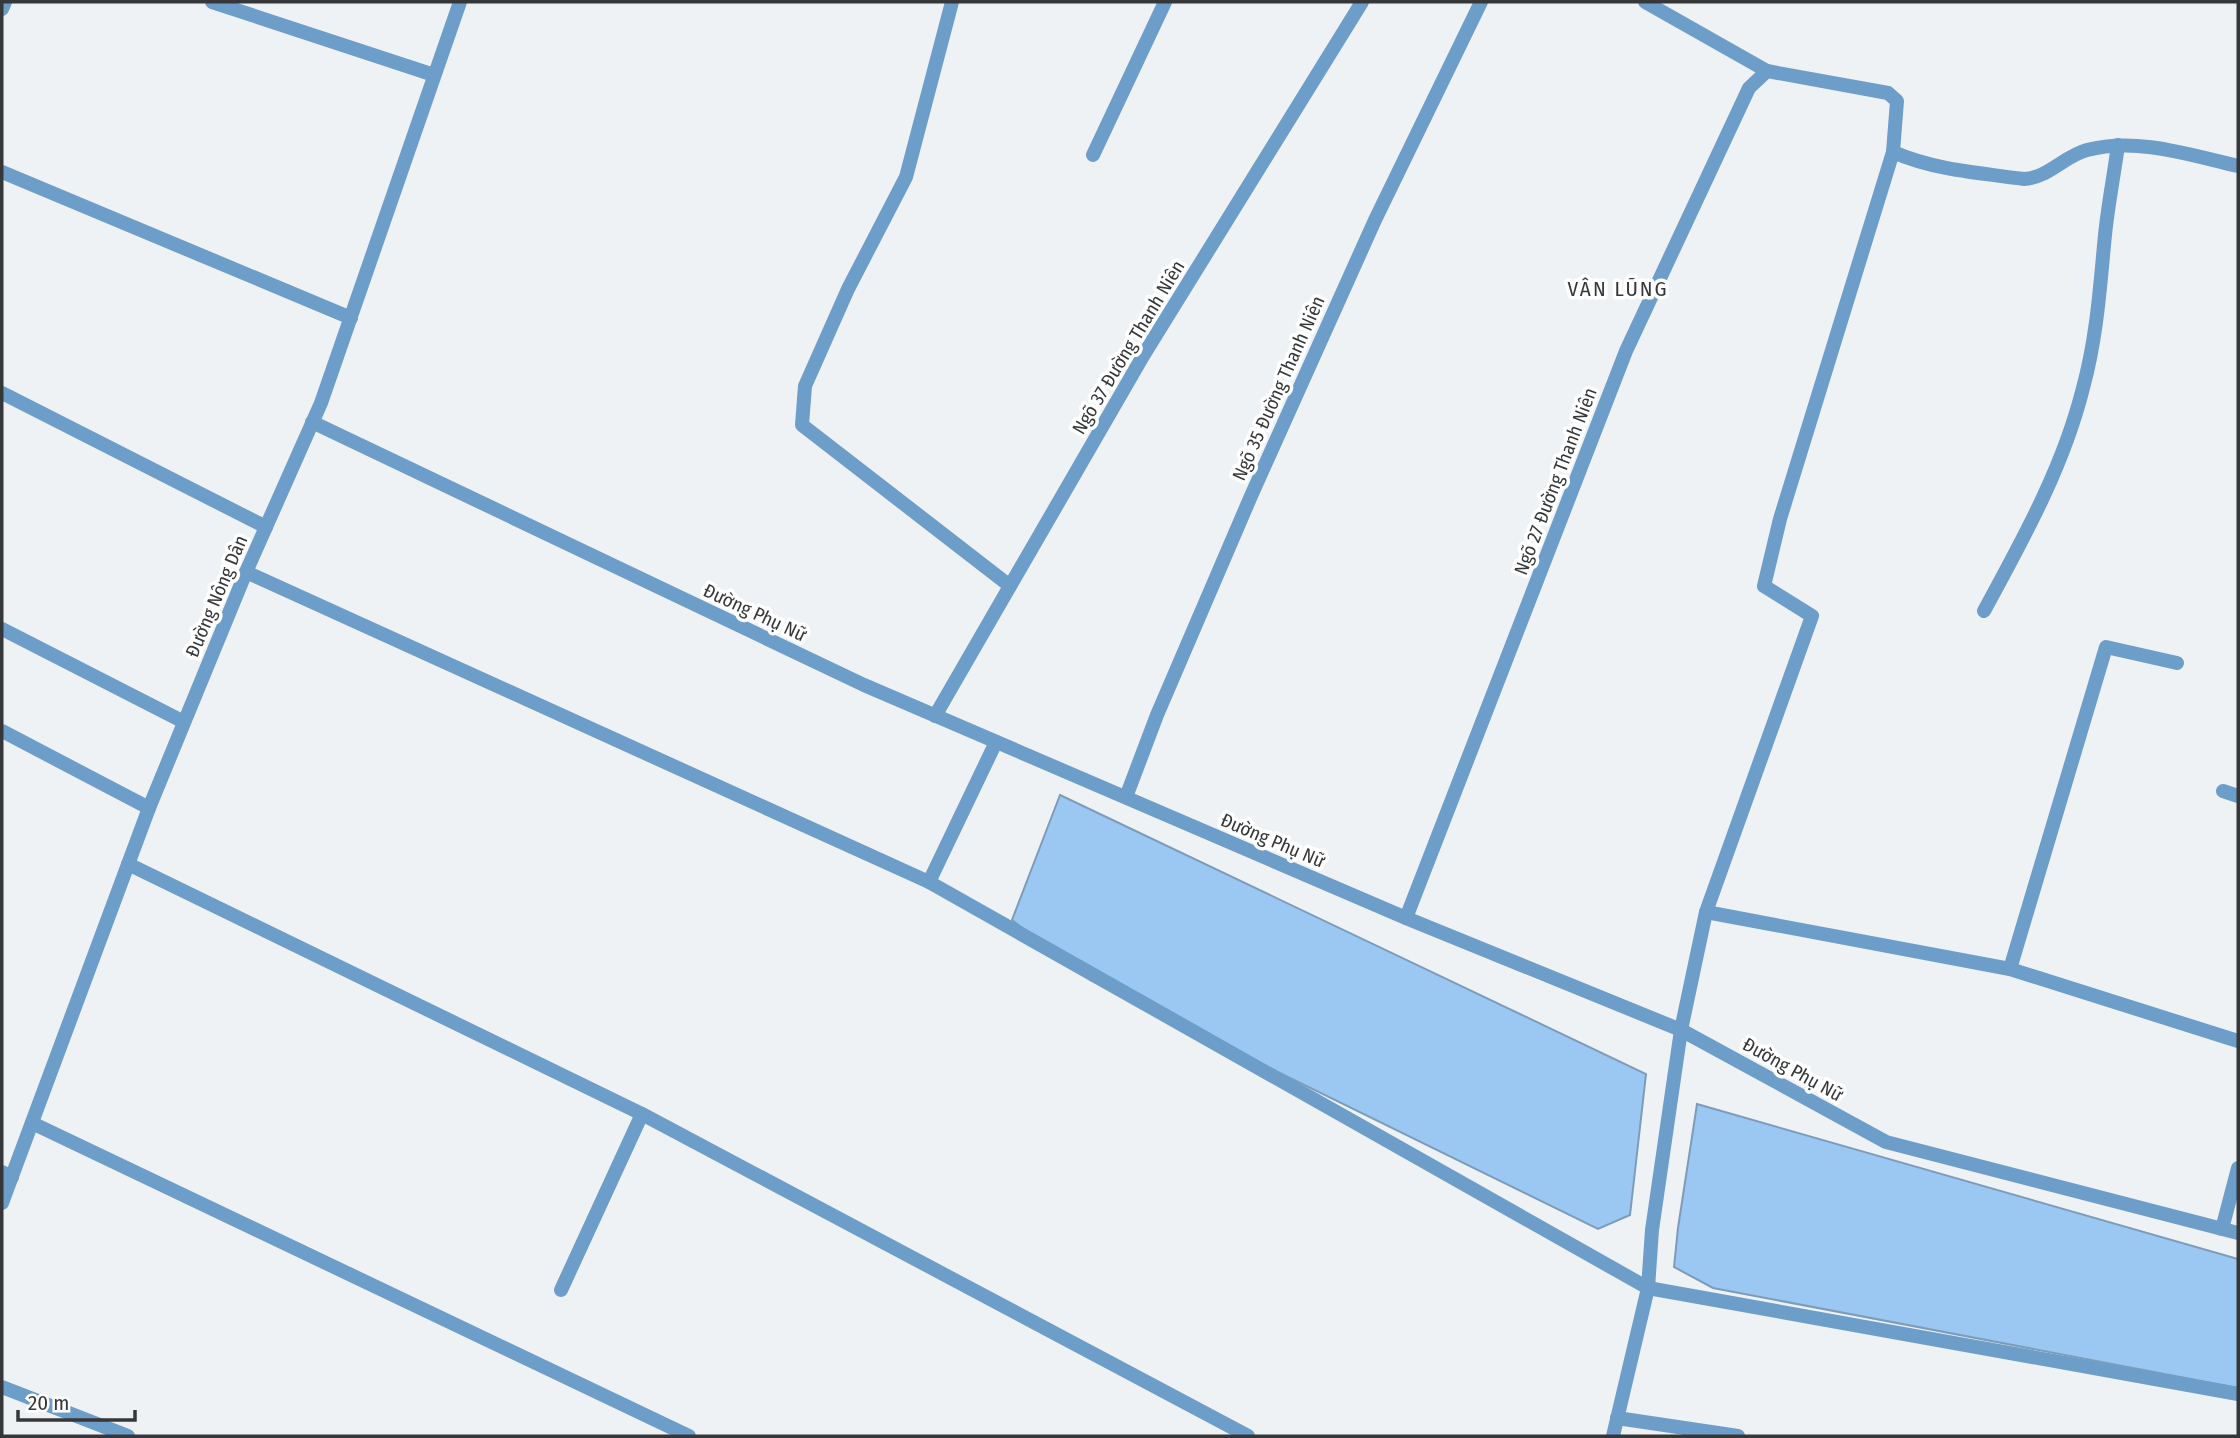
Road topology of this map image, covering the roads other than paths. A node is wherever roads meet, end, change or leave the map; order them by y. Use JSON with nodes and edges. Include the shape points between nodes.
{"nodes":[{"id":1,"x":5,"y":2,"type":"edge"},
{"id":2,"x":212,"y":2,"type":"edge"},
{"id":3,"x":460,"y":2,"type":"edge"},
{"id":4,"x":952,"y":2,"type":"edge"},
{"id":5,"x":1165,"y":2,"type":"edge"},
{"id":6,"x":1362,"y":2,"type":"edge"},
{"id":7,"x":1481,"y":2,"type":"edge"},
{"id":8,"x":1645,"y":2,"type":"edge"},
{"id":9,"x":2,"y":9,"type":"edge"},
{"id":10,"x":1767,"y":71,"type":"junction"},
{"id":11,"x":434,"y":75,"type":"junction"},
{"id":12,"x":2118,"y":145,"type":"junction"},
{"id":13,"x":1893,"y":152,"type":"junction"},
{"id":14,"x":1093,"y":155,"type":"dead end"},
{"id":15,"x":2238,"y":166,"type":"edge"},
{"id":16,"x":2,"y":172,"type":"edge"},
{"id":17,"x":351,"y":318,"type":"junction"},
{"id":18,"x":2,"y":393,"type":"edge"},
{"id":19,"x":312,"y":422,"type":"junction"},
{"id":20,"x":266,"y":527,"type":"junction"},
{"id":21,"x":246,"y":572,"type":"junction"},
{"id":22,"x":1010,"y":586,"type":"junction"},
{"id":23,"x":1984,"y":611,"type":"dead end"},
{"id":24,"x":2,"y":629,"type":"edge"},
{"id":25,"x":2177,"y":663,"type":"dead end"},
{"id":26,"x":935,"y":716,"type":"junction"},
{"id":27,"x":184,"y":722,"type":"junction"},
{"id":28,"x":2,"y":731,"type":"edge"},
{"id":29,"x":996,"y":742,"type":"junction"},
{"id":30,"x":2223,"y":791,"type":"dead end"},
{"id":31,"x":2238,"y":796,"type":"edge"},
{"id":32,"x":1126,"y":797,"type":"junction"},
{"id":33,"x":149,"y":808,"type":"junction"},
{"id":34,"x":128,"y":864,"type":"junction"},
{"id":35,"x":929,"y":882,"type":"junction"},
{"id":36,"x":1706,"y":912,"type":"junction"},
{"id":37,"x":1406,"y":918,"type":"junction"},
{"id":38,"x":2010,"y":969,"type":"junction"},
{"id":39,"x":1681,"y":1030,"type":"junction"},
{"id":40,"x":2238,"y":1041,"type":"edge"},
{"id":41,"x":642,"y":1114,"type":"junction"},
{"id":42,"x":32,"y":1123,"type":"junction"},
{"id":43,"x":2238,"y":1168,"type":"edge"},
{"id":44,"x":7,"y":1175,"type":"edge"},
{"id":45,"x":2,"y":1203,"type":"edge"},
{"id":46,"x":2222,"y":1229,"type":"junction"},
{"id":47,"x":2238,"y":1233,"type":"edge"},
{"id":48,"x":1648,"y":1288,"type":"junction"},
{"id":49,"x":561,"y":1290,"type":"dead end"},
{"id":50,"x":2,"y":1387,"type":"edge"},
{"id":51,"x":2238,"y":1394,"type":"edge"},
{"id":52,"x":1617,"y":1419,"type":"junction"},
{"id":53,"x":128,"y":1436,"type":"edge"},
{"id":54,"x":689,"y":1436,"type":"edge"},
{"id":55,"x":1248,"y":1436,"type":"edge"},
{"id":56,"x":1612,"y":1436,"type":"edge"},
{"id":57,"x":1738,"y":1436,"type":"edge"}],
"edges":[{"from":1,"to":9,"type":"street"},
{"from":2,"to":11,"type":"street"},
{"from":3,"to":11,"type":"street","name":"Đường Nông Dân"},
{"from":4,"to":22,"type":"street","via":[[906,177],[805,386],[802,425]]},
{"from":5,"to":14,"type":"street"},
{"from":6,"to":22,"type":"street","name":"Ngõ 37 Đường Thanh Niên","via":[[1143,356]]},
{"from":7,"to":32,"type":"street","name":"Ngõ 35 Đường Thanh Niên","via":[[1324,333],[1157,715]]},
{"from":8,"to":10,"type":"street"},
{"from":10,"to":13,"type":"street","via":[[1888,93],[1897,102]]},
{"from":10,"to":37,"type":"street","name":"Ngõ 27 Đường Thanh Niên","via":[[1749,88],[1626,351]]},
{"from":11,"to":17,"type":"street","name":"Đường Nông Dân"},
{"from":12,"to":13,"type":"street","via":[[2085,150],[2035,179],[1931,165]]},
{"from":12,"to":15,"type":"street","via":[[2153,147]]},
{"from":12,"to":23,"type":"street","via":[[2097,327],[2083,389],[2062,456],[2035,519]]},
{"from":13,"to":36,"type":"street","via":[[1780,519],[1764,586],[1812,616]]},
{"from":16,"to":17,"type":"street"},
{"from":17,"to":19,"type":"street","name":"Đường Nông Dân"},
{"from":18,"to":20,"type":"street"},
{"from":19,"to":20,"type":"street","name":"Đường Nông Dân"},
{"from":19,"to":26,"type":"street","name":"Đường Phụ Nữ"},
{"from":20,"to":21,"type":"street","name":"Đường Nông Dân"},
{"from":21,"to":27,"type":"street","name":"Đường Nông Dân"},
{"from":21,"to":35,"type":"street"},
{"from":22,"to":26,"type":"street","name":"Ngõ 37 Đường Thanh Niên"},
{"from":24,"to":27,"type":"street"},
{"from":25,"to":38,"type":"street","via":[[2106,647]]},
{"from":26,"to":29,"type":"street","name":"Đường Phụ Nữ"},
{"from":27,"to":33,"type":"street","name":"Đường Nông Dân"},
{"from":28,"to":33,"type":"street"},
{"from":29,"to":32,"type":"street","name":"Đường Phụ Nữ"},
{"from":29,"to":35,"type":"street"},
{"from":30,"to":31,"type":"street"},
{"from":32,"to":37,"type":"street","name":"Đường Phụ Nữ"},
{"from":33,"to":34,"type":"street","name":"Đường Nông Dân"},
{"from":34,"to":41,"type":"street"},
{"from":34,"to":42,"type":"street","name":"Đường Nông Dân"},
{"from":35,"to":48,"type":"street"},
{"from":36,"to":38,"type":"street"},
{"from":36,"to":39,"type":"street"},
{"from":37,"to":39,"type":"street","name":"Đường Phụ Nữ"},
{"from":38,"to":40,"type":"street"},
{"from":39,"to":46,"type":"street","name":"Đường Phụ Nữ","via":[[1885,1142]]},
{"from":39,"to":48,"type":"street"},
{"from":41,"to":49,"type":"street"},
{"from":41,"to":55,"type":"street"},
{"from":42,"to":44,"type":"street","name":"Đường Nông Dân"},
{"from":42,"to":54,"type":"street"},
{"from":43,"to":46,"type":"street"},
{"from":44,"to":45,"type":"street","name":"Đường Nông Dân"},
{"from":46,"to":47,"type":"street","name":"Đường Phụ Nữ"},
{"from":48,"to":51,"type":"street"},
{"from":48,"to":52,"type":"street"},
{"from":50,"to":53,"type":"street"},
{"from":52,"to":56,"type":"street"},
{"from":52,"to":57,"type":"street"}]}
